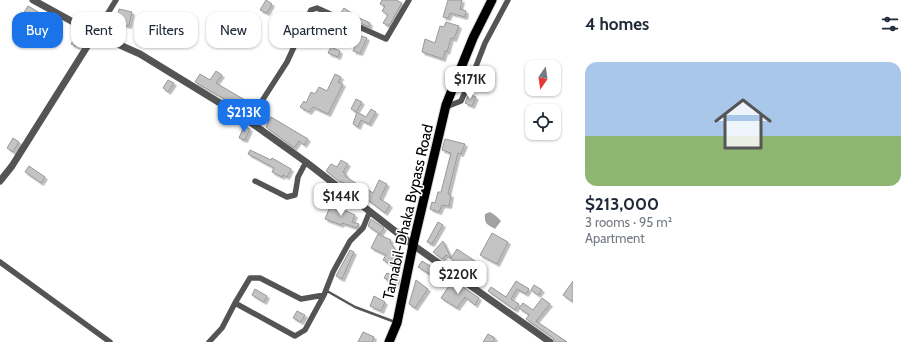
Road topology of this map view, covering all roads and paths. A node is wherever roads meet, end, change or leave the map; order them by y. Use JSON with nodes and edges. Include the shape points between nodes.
{"nodes":[{"id":1,"x":33,"y":0,"type":"edge"},
{"id":2,"x":116,"y":0,"type":"edge"},
{"id":3,"x":408,"y":0,"type":"edge"},
{"id":4,"x":492,"y":0,"type":"edge"},
{"id":5,"x":508,"y":0,"type":"edge"},
{"id":6,"x":109,"y":12,"type":"edge"},
{"id":7,"x":71,"y":21,"type":"edge"},
{"id":8,"x":86,"y":48,"type":"edge"},
{"id":9,"x":126,"y":48,"type":"edge"},
{"id":10,"x":446,"y":107,"type":"junction"},
{"id":11,"x":249,"y":121,"type":"junction"},
{"id":12,"x":306,"y":162,"type":"junction"},
{"id":13,"x":0,"y":181,"type":"edge"},
{"id":14,"x":255,"y":181,"type":"dead end"},
{"id":15,"x":370,"y":211,"type":"junction"},
{"id":16,"x":413,"y":245,"type":"junction"},
{"id":17,"x":0,"y":262,"type":"edge"},
{"id":18,"x":326,"y":293,"type":"junction"},
{"id":19,"x":235,"y":303,"type":"junction"},
{"id":20,"x":397,"y":323,"type":"junction"},
{"id":21,"x":110,"y":342,"type":"edge"},
{"id":22,"x":209,"y":342,"type":"edge"},
{"id":23,"x":389,"y":342,"type":"edge"},
{"id":24,"x":550,"y":342,"type":"edge"}],
"edges":[{"from":1,"to":7,"type":"street"},
{"from":2,"to":6,"type":"street"},
{"from":3,"to":11,"type":"street","via":[[386,39],[317,8],[312,10],[287,62]]},
{"from":4,"to":10,"type":"highway","name":"Tamabil-Dhaka Bypass Road","via":[[473,38]]},
{"from":5,"to":10,"type":"street","via":[[485,43],[461,101]]},
{"from":8,"to":13,"type":"street"},
{"from":9,"to":11,"type":"street"},
{"from":10,"to":16,"type":"highway","name":"Tamabil-Dhaka Bypass Road"},
{"from":11,"to":12,"type":"street"},
{"from":12,"to":14,"type":"street","via":[[298,176],[296,195],[287,197]]},
{"from":12,"to":15,"type":"street"},
{"from":15,"to":16,"type":"street"},
{"from":15,"to":18,"type":"street","via":[[363,228],[350,241],[336,266]]},
{"from":16,"to":20,"type":"highway","name":"Tamabil-Dhaka Bypass Road"},
{"from":16,"to":24,"type":"street"},
{"from":17,"to":21,"type":"street"},
{"from":18,"to":19,"type":"street","via":[[302,299],[260,278],[250,278]]},
{"from":18,"to":19,"type":"street","via":[[305,330],[295,336]]},
{"from":18,"to":20,"type":"lane"},
{"from":19,"to":22,"type":"street","via":[[222,328]]},
{"from":20,"to":23,"type":"highway","name":"Tamabil-Dhaka Bypass Road"}]}
